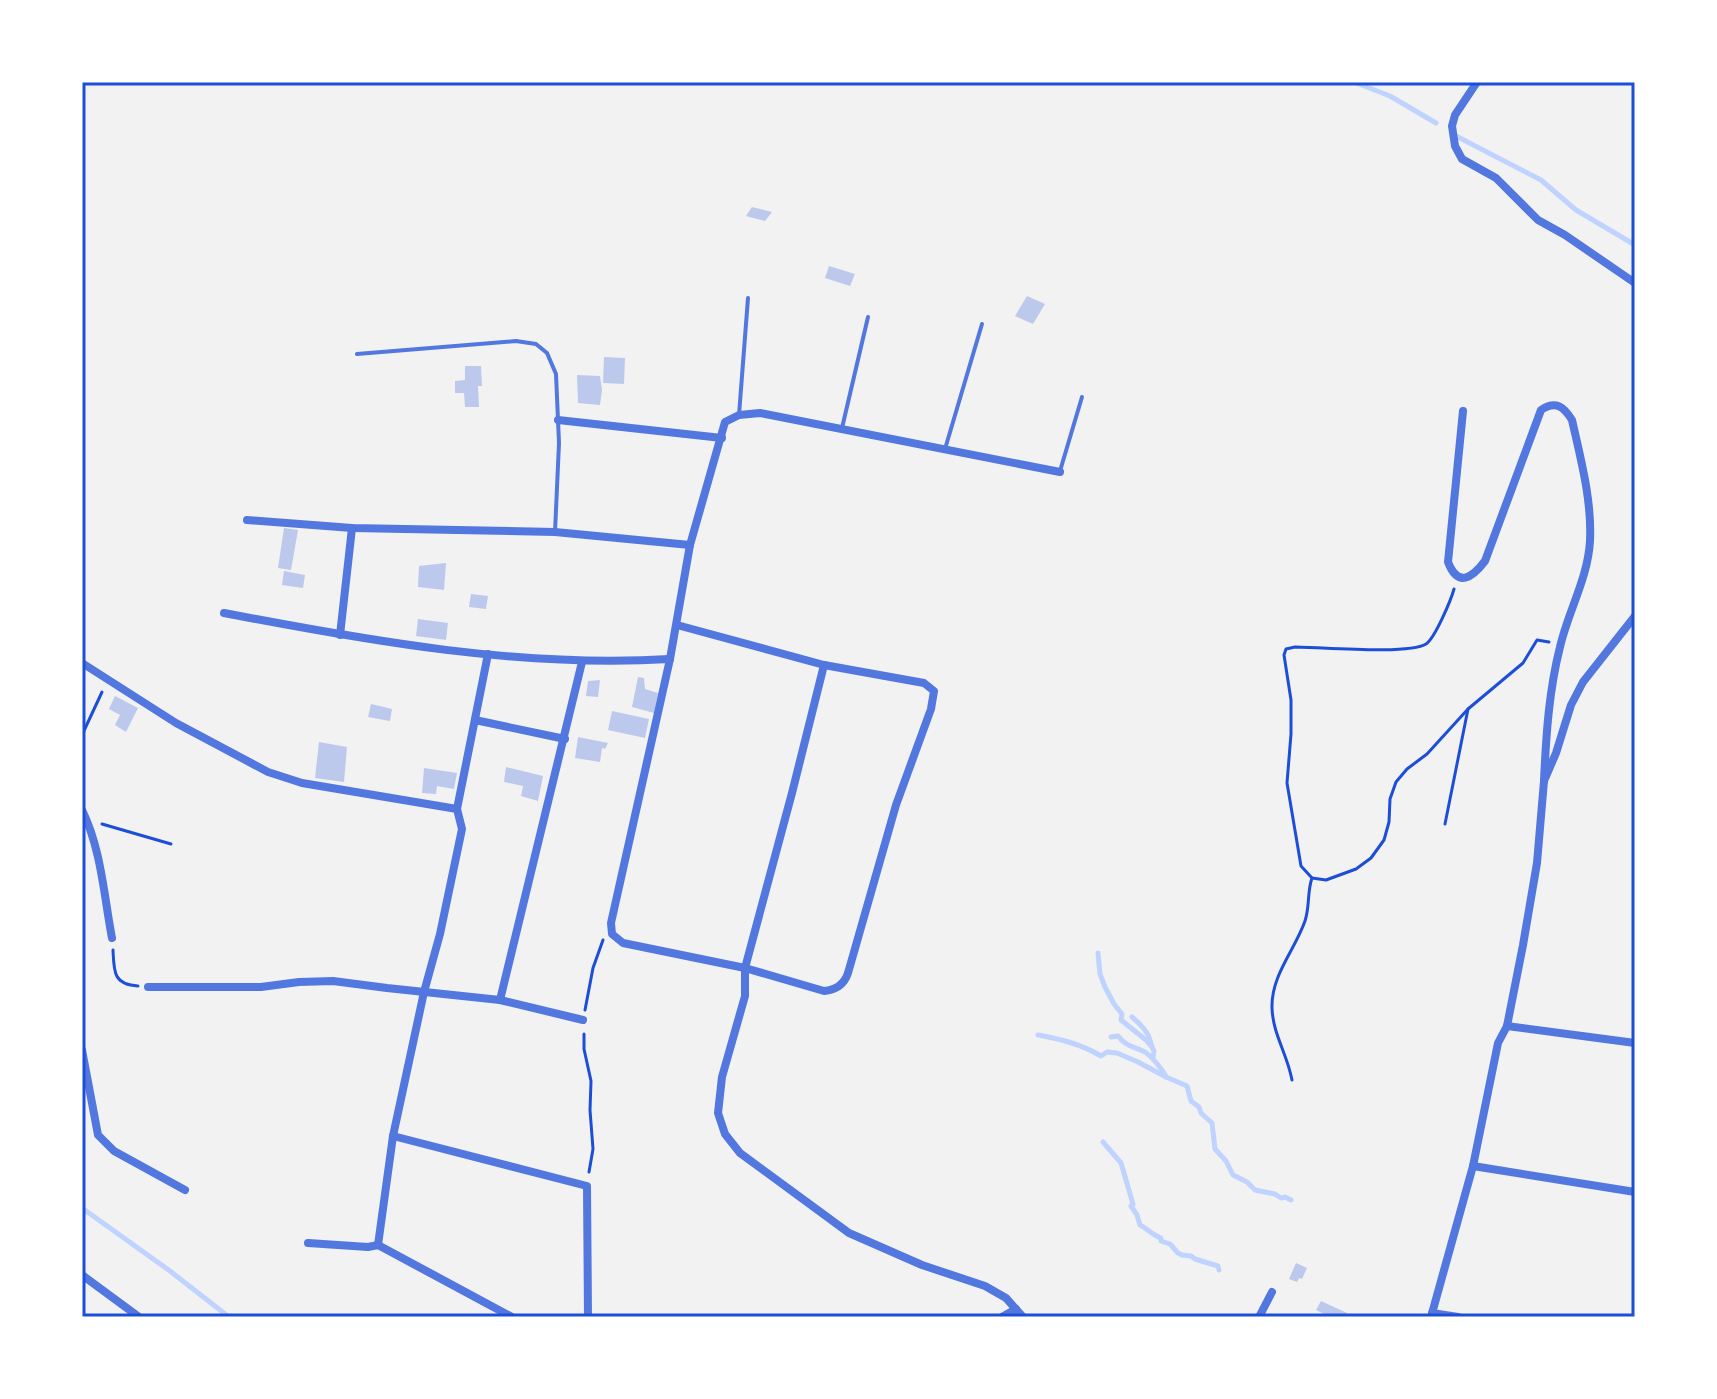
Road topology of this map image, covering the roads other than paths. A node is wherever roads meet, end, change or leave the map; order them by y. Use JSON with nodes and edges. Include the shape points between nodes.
{"nodes":[{"id":1,"x":1477,"y":82,"type":"edge"},
{"id":2,"x":1635,"y":283,"type":"edge"},
{"id":3,"x":748,"y":298,"type":"dead end"},
{"id":4,"x":868,"y":317,"type":"dead end"},
{"id":5,"x":982,"y":324,"type":"dead end"},
{"id":6,"x":357,"y":354,"type":"dead end"},
{"id":7,"x":1082,"y":397,"type":"dead end"},
{"id":8,"x":1463,"y":411,"type":"dead end"},
{"id":9,"x":739,"y":415,"type":"junction"},
{"id":10,"x":558,"y":420,"type":"junction"},
{"id":11,"x":842,"y":428,"type":"junction"},
{"id":12,"x":722,"y":438,"type":"junction"},
{"id":13,"x":945,"y":449,"type":"junction"},
{"id":14,"x":1060,"y":472,"type":"joint"},
{"id":15,"x":247,"y":520,"type":"dead end"},
{"id":16,"x":352,"y":528,"type":"junction"},
{"id":17,"x":555,"y":532,"type":"junction"},
{"id":18,"x":690,"y":545,"type":"junction"},
{"id":19,"x":224,"y":613,"type":"dead end"},
{"id":20,"x":1635,"y":616,"type":"edge"},
{"id":21,"x":677,"y":625,"type":"junction"},
{"id":22,"x":340,"y":635,"type":"junction"},
{"id":23,"x":488,"y":654,"type":"junction"},
{"id":24,"x":670,"y":659,"type":"junction"},
{"id":25,"x":582,"y":662,"type":"junction"},
{"id":26,"x":82,"y":663,"type":"edge"},
{"id":27,"x":824,"y":665,"type":"junction"},
{"id":28,"x":475,"y":720,"type":"junction"},
{"id":29,"x":565,"y":739,"type":"junction"},
{"id":30,"x":1544,"y":781,"type":"junction"},
{"id":31,"x":457,"y":809,"type":"junction"},
{"id":32,"x":82,"y":810,"type":"edge"},
{"id":33,"x":112,"y":938,"type":"road end"},
{"id":34,"x":745,"y":968,"type":"junction"},
{"id":35,"x":148,"y":987,"type":"road end"},
{"id":36,"x":424,"y":992,"type":"junction"},
{"id":37,"x":500,"y":1000,"type":"junction"},
{"id":38,"x":583,"y":1020,"type":"road end"},
{"id":39,"x":1507,"y":1026,"type":"junction"},
{"id":40,"x":1635,"y":1043,"type":"edge"},
{"id":41,"x":82,"y":1050,"type":"edge"},
{"id":42,"x":393,"y":1136,"type":"junction"},
{"id":43,"x":1473,"y":1166,"type":"junction"},
{"id":44,"x":185,"y":1190,"type":"dead end"},
{"id":45,"x":1635,"y":1192,"type":"edge"},
{"id":46,"x":308,"y":1243,"type":"dead end"},
{"id":47,"x":378,"y":1245,"type":"junction"},
{"id":48,"x":82,"y":1275,"type":"edge"},
{"id":49,"x":1272,"y":1292,"type":"dead end"},
{"id":50,"x":1016,"y":1309,"type":"junction"},
{"id":51,"x":1432,"y":1315,"type":"edge"},
{"id":52,"x":139,"y":1317,"type":"edge"},
{"id":53,"x":512,"y":1317,"type":"edge"},
{"id":54,"x":588,"y":1317,"type":"edge"},
{"id":55,"x":1002,"y":1317,"type":"edge"},
{"id":56,"x":1023,"y":1317,"type":"edge"},
{"id":57,"x":1259,"y":1317,"type":"edge"},
{"id":58,"x":1458,"y":1317,"type":"edge"}],
"edges":[{"from":1,"to":2,"type":"street","via":[[1452,126],[1462,159],[1496,178],[1538,220]]},
{"from":3,"to":9,"type":"lane"},
{"from":4,"to":11,"type":"lane"},
{"from":5,"to":13,"type":"lane"},
{"from":6,"to":10,"type":"lane","via":[[516,341],[536,344],[547,353],[556,374]]},
{"from":7,"to":14,"type":"lane"},
{"from":8,"to":30,"type":"street","via":[[1448,562],[1458,577],[1475,575],[1485,561],[1541,410],[1548,405],[1565,408],[1572,420],[1582,465],[1590,545],[1554,672]]},
{"from":9,"to":11,"type":"street","via":[[760,413]]},
{"from":9,"to":12,"type":"street","via":[[725,422]]},
{"from":10,"to":12,"type":"street"},
{"from":10,"to":17,"type":"lane"},
{"from":11,"to":13,"type":"street"},
{"from":12,"to":18,"type":"street"},
{"from":13,"to":14,"type":"street"},
{"from":15,"to":16,"type":"street"},
{"from":16,"to":17,"type":"street"},
{"from":16,"to":22,"type":"street"},
{"from":17,"to":18,"type":"street"},
{"from":18,"to":21,"type":"street"},
{"from":19,"to":22,"type":"street"},
{"from":20,"to":30,"type":"street","via":[[1583,682]]},
{"from":21,"to":24,"type":"street"},
{"from":21,"to":27,"type":"street"},
{"from":22,"to":23,"type":"street"},
{"from":23,"to":25,"type":"street"},
{"from":23,"to":28,"type":"street"},
{"from":24,"to":25,"type":"street"},
{"from":24,"to":34,"type":"street","via":[[612,934],[623,943]]},
{"from":25,"to":29,"type":"street"},
{"from":26,"to":31,"type":"street","via":[[176,723],[268,772],[302,783]]},
{"from":27,"to":34,"type":"street"},
{"from":27,"to":34,"type":"street","via":[[924,683],[934,691],[931,709],[896,805],[846,980],[824,991]]},
{"from":28,"to":29,"type":"street"},
{"from":28,"to":31,"type":"street"},
{"from":29,"to":37,"type":"street"},
{"from":30,"to":39,"type":"street","via":[[1537,863]]},
{"from":31,"to":36,"type":"street","via":[[462,829]]},
{"from":32,"to":33,"type":"street","via":[[97,855]]},
{"from":34,"to":50,"type":"street","via":[[745,996],[722,1077],[718,1113],[740,1153],[849,1233],[985,1286]]},
{"from":35,"to":36,"type":"street","via":[[333,981]]},
{"from":36,"to":37,"type":"street"},
{"from":36,"to":42,"type":"street"},
{"from":37,"to":38,"type":"street"},
{"from":39,"to":40,"type":"street"},
{"from":39,"to":43,"type":"street","via":[[1498,1043]]},
{"from":41,"to":44,"type":"street","via":[[98,1135],[114,1151]]},
{"from":42,"to":47,"type":"street"},
{"from":42,"to":54,"type":"street","via":[[587,1186]]},
{"from":43,"to":45,"type":"street"},
{"from":43,"to":51,"type":"street"},
{"from":46,"to":47,"type":"street"},
{"from":47,"to":53,"type":"street"},
{"from":48,"to":52,"type":"street"},
{"from":49,"to":57,"type":"street"},
{"from":50,"to":55,"type":"street"},
{"from":50,"to":56,"type":"street"},
{"from":51,"to":58,"type":"street"}]}
